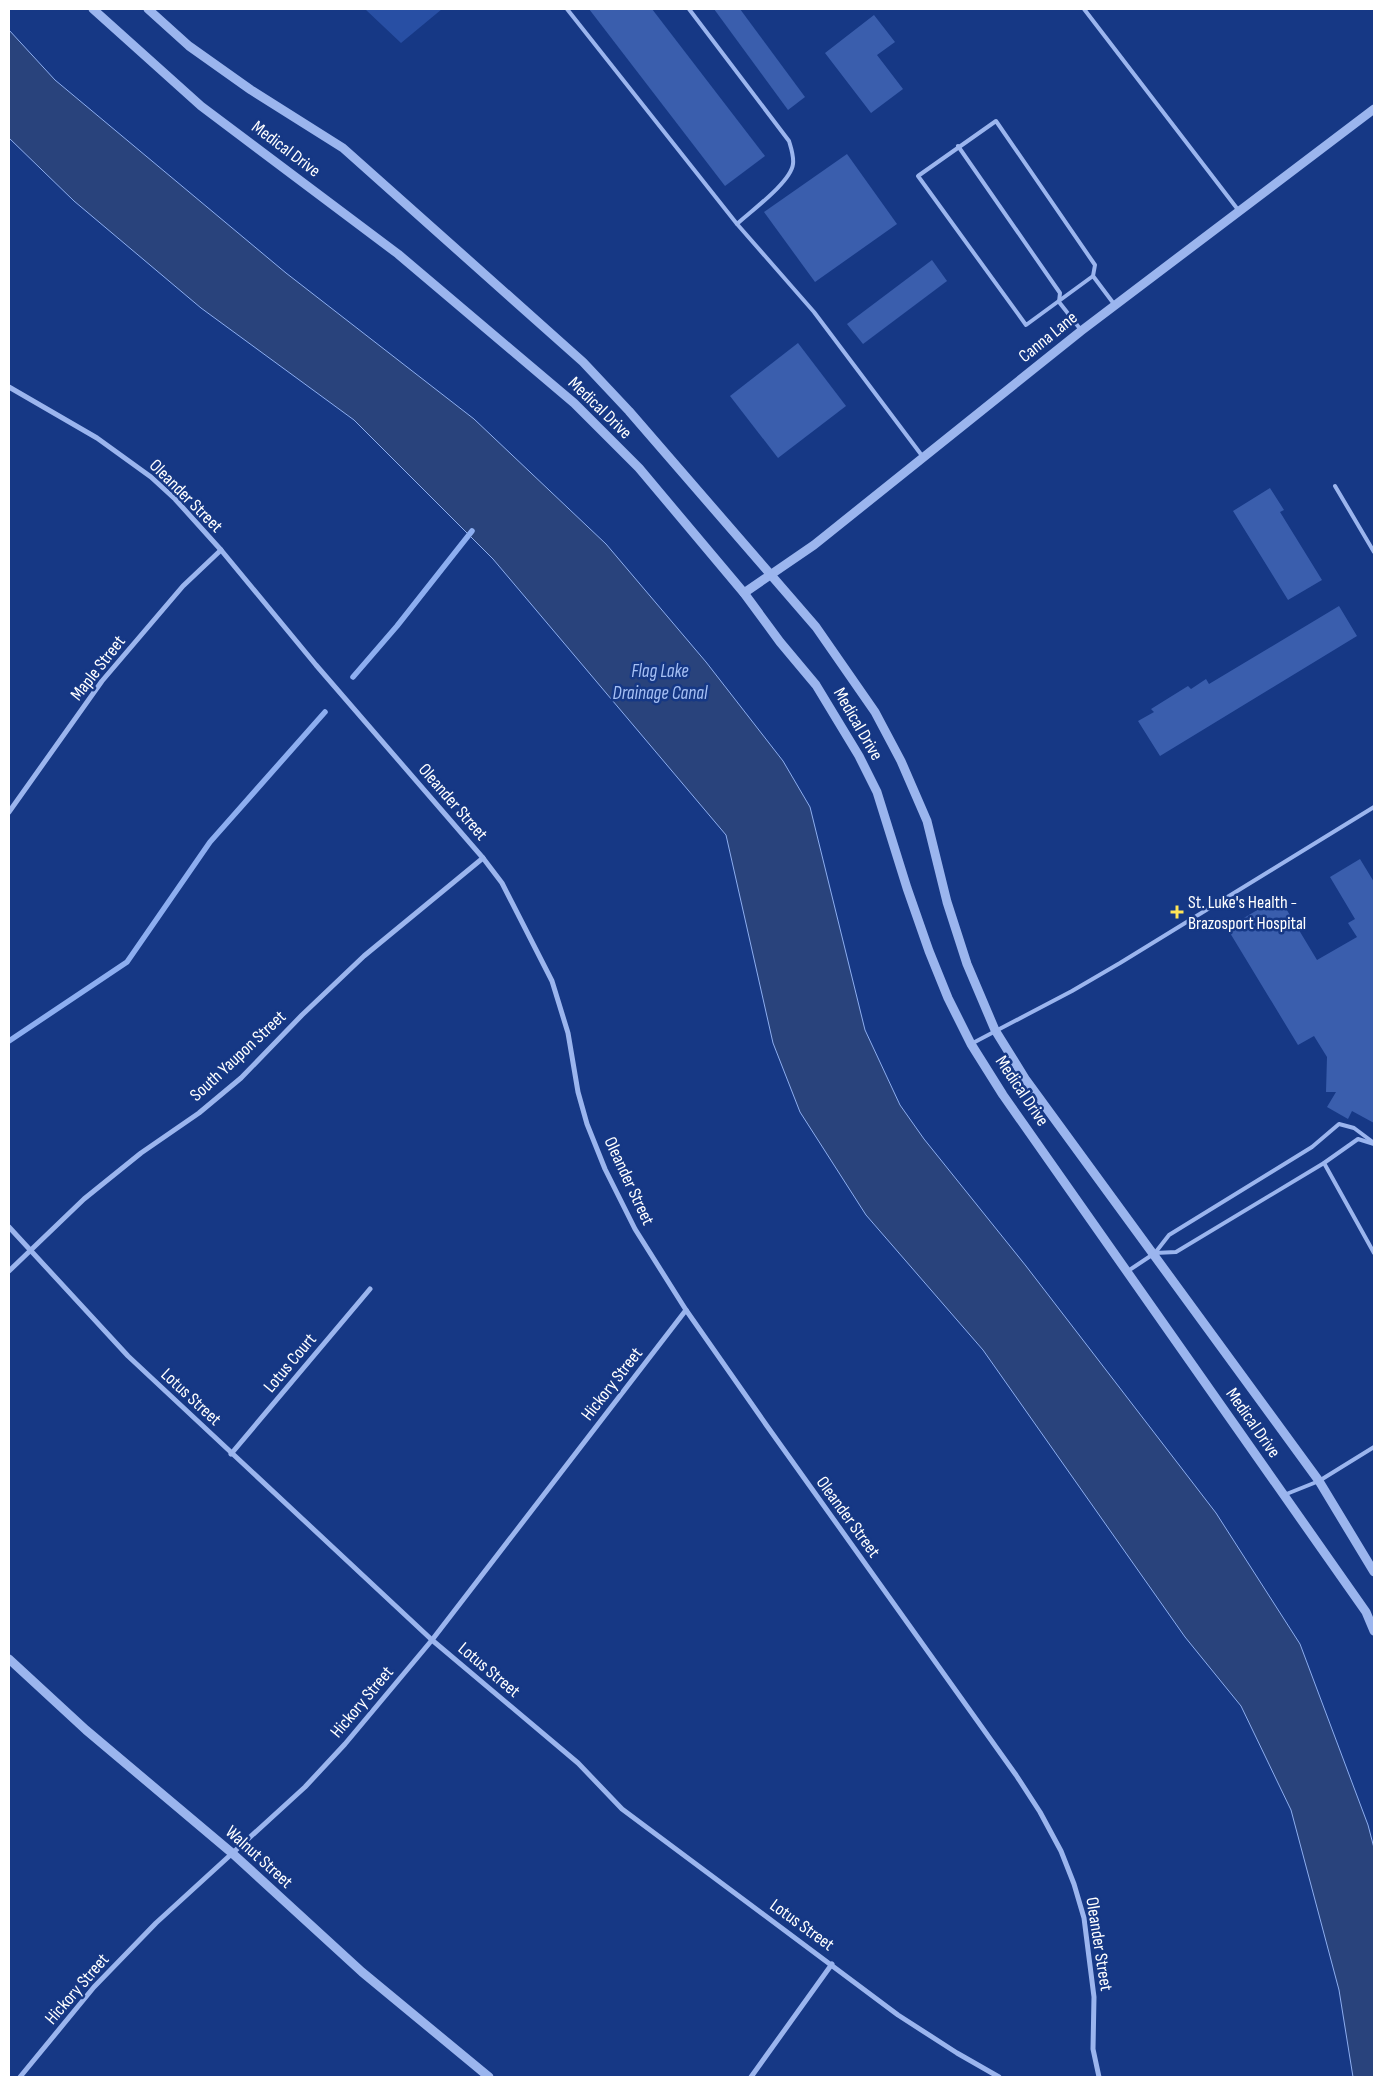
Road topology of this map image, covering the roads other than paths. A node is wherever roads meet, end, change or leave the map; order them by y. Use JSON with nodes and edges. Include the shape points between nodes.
{"nodes":[{"id":1,"x":93,"y":9,"type":"edge"},
{"id":2,"x":148,"y":9,"type":"edge"},
{"id":3,"x":566,"y":9,"type":"edge"},
{"id":4,"x":689,"y":9,"type":"edge"},
{"id":5,"x":1084,"y":9,"type":"edge"},
{"id":6,"x":1374,"y":109,"type":"edge"},
{"id":7,"x":958,"y":146,"type":"junction"},
{"id":8,"x":1239,"y":211,"type":"junction"},
{"id":9,"x":737,"y":224,"type":"junction"},
{"id":10,"x":1093,"y":276,"type":"junction"},
{"id":11,"x":1059,"y":302,"type":"junction"},
{"id":12,"x":1115,"y":305,"type":"junction"},
{"id":13,"x":1081,"y":331,"type":"junction"},
{"id":14,"x":11,"y":389,"type":"edge"},
{"id":15,"x":9,"y":396,"type":"edge"},
{"id":16,"x":924,"y":458,"type":"junction"},
{"id":17,"x":1335,"y":486,"type":"dead end"},
{"id":18,"x":221,"y":550,"type":"junction"},
{"id":19,"x":1374,"y":552,"type":"edge"},
{"id":20,"x":772,"y":574,"type":"junction"},
{"id":21,"x":744,"y":593,"type":"junction"},
{"id":22,"x":1374,"y":807,"type":"edge"},
{"id":23,"x":9,"y":812,"type":"edge"},
{"id":24,"x":484,"y":858,"type":"junction"},
{"id":25,"x":995,"y":1030,"type":"junction"},
{"id":26,"x":971,"y":1044,"type":"junction"},
{"id":27,"x":1374,"y":1144,"type":"edge"},
{"id":28,"x":1324,"y":1164,"type":"junction"},
{"id":29,"x":9,"y":1227,"type":"edge"},
{"id":30,"x":31,"y":1250,"type":"junction"},
{"id":31,"x":1154,"y":1253,"type":"junction"},
{"id":32,"x":1374,"y":1253,"type":"edge"},
{"id":33,"x":9,"y":1271,"type":"edge"},
{"id":34,"x":1127,"y":1272,"type":"junction"},
{"id":35,"x":370,"y":1289,"type":"dead end"},
{"id":36,"x":686,"y":1310,"type":"junction"},
{"id":37,"x":1374,"y":1447,"type":"edge"},
{"id":38,"x":231,"y":1454,"type":"junction"},
{"id":39,"x":1319,"y":1480,"type":"junction"},
{"id":40,"x":1284,"y":1496,"type":"junction"},
{"id":41,"x":1374,"y":1572,"type":"edge"},
{"id":42,"x":1374,"y":1631,"type":"edge"},
{"id":43,"x":432,"y":1640,"type":"junction"},
{"id":44,"x":9,"y":1659,"type":"edge"},
{"id":45,"x":232,"y":1853,"type":"junction"},
{"id":46,"x":832,"y":1964,"type":"junction"},
{"id":47,"x":20,"y":2077,"type":"edge"},
{"id":48,"x":489,"y":2077,"type":"edge"},
{"id":49,"x":751,"y":2077,"type":"edge"},
{"id":50,"x":999,"y":2077,"type":"edge"},
{"id":51,"x":1099,"y":2077,"type":"edge"}],
"edges":[{"from":1,"to":21,"type":"street","name":"Medical Drive","via":[[200,106],[398,254],[574,404],[639,468]]},
{"from":2,"to":20,"type":"street","name":"Medical Drive","via":[[189,46],[343,148],[583,362]]},
{"from":3,"to":9,"type":"lane"},
{"from":4,"to":9,"type":"lane","via":[[789,141],[793,152],[789,176]]},
{"from":5,"to":8,"type":"lane"},
{"from":6,"to":8,"type":"street","name":"Canna Lane"},
{"from":7,"to":10,"type":"lane","via":[[996,121],[1095,265]]},
{"from":7,"to":11,"type":"lane","via":[[1060,293]]},
{"from":7,"to":11,"type":"lane","via":[[918,176],[1026,325]]},
{"from":8,"to":12,"type":"street","name":"Canna Lane"},
{"from":9,"to":16,"type":"lane","via":[[814,312]]},
{"from":10,"to":11,"type":"lane"},
{"from":10,"to":12,"type":"lane"},
{"from":11,"to":13,"type":"lane"},
{"from":12,"to":13,"type":"street","name":"Canna Lane"},
{"from":13,"to":16,"type":"street","name":"Canna Lane"},
{"from":14,"to":15,"type":"street"},
{"from":14,"to":18,"type":"street","name":"Oleander Street","via":[[124,456],[175,499]]},
{"from":16,"to":20,"type":"street","name":"Canna Lane"},
{"from":17,"to":19,"type":"lane"},
{"from":18,"to":23,"type":"street","name":"Maple Street","via":[[183,586],[102,681]]},
{"from":18,"to":24,"type":"street","name":"Oleander Street"},
{"from":20,"to":21,"type":"street","name":"Canna Lane"},
{"from":20,"to":25,"type":"street","name":"Medical Drive","via":[[844,664],[901,760],[927,821],[953,919]]},
{"from":21,"to":26,"type":"street","name":"Medical Drive","via":[[816,685],[877,792],[929,952]]},
{"from":22,"to":25,"type":"lane","via":[[1072,991]]},
{"from":24,"to":30,"type":"street","name":"South Yaupon Street","via":[[364,956],[240,1078],[84,1199]]},
{"from":24,"to":36,"type":"street","name":"Oleander Street","via":[[502,883],[552,981],[568,1034],[580,1100],[605,1169],[635,1229]]},
{"from":25,"to":26,"type":"lane"},
{"from":25,"to":31,"type":"street","name":"Medical Drive","via":[[1026,1080]]},
{"from":26,"to":34,"type":"street","name":"Medical Drive"},
{"from":27,"to":28,"type":"lane","via":[[1358,1139]]},
{"from":27,"to":31,"type":"lane","via":[[1354,1128],[1339,1124],[1312,1147],[1169,1235]]},
{"from":28,"to":31,"type":"lane","via":[[1176,1252]]},
{"from":28,"to":32,"type":"lane"},
{"from":29,"to":30,"type":"street","name":"Lotus Street"},
{"from":30,"to":33,"type":"street","name":"South Yaupon Street"},
{"from":30,"to":38,"type":"street","name":"Lotus Street","via":[[128,1356]]},
{"from":31,"to":34,"type":"lane"},
{"from":31,"to":39,"type":"street","name":"Medical Drive"},
{"from":34,"to":40,"type":"street","name":"Medical Drive"},
{"from":35,"to":38,"type":"street","name":"Lotus Court"},
{"from":36,"to":43,"type":"street","name":"Hickory Street"},
{"from":36,"to":51,"type":"street","name":"Oleander Street","via":[[1016,1775],[1061,1851],[1084,1918],[1094,1997],[1093,2049]]},
{"from":37,"to":39,"type":"lane"},
{"from":38,"to":43,"type":"street","name":"Lotus Street"},
{"from":39,"to":40,"type":"lane"},
{"from":39,"to":41,"type":"street","name":"Medical Drive"},
{"from":40,"to":42,"type":"street","name":"Medical Drive","via":[[1366,1612]]},
{"from":43,"to":45,"type":"street","name":"Hickory Street","via":[[318,1773]]},
{"from":43,"to":46,"type":"street","name":"Lotus Street","via":[[578,1763],[622,1809]]},
{"from":44,"to":45,"type":"street","name":"Walnut Street","via":[[86,1730]]},
{"from":45,"to":47,"type":"street","name":"Hickory Street","via":[[156,1923],[94,1987]]},
{"from":45,"to":48,"type":"street","name":"Walnut Street","via":[[362,1972]]},
{"from":46,"to":49,"type":"street"},
{"from":46,"to":50,"type":"street","name":"Lotus Street","via":[[898,2015]]}]}
